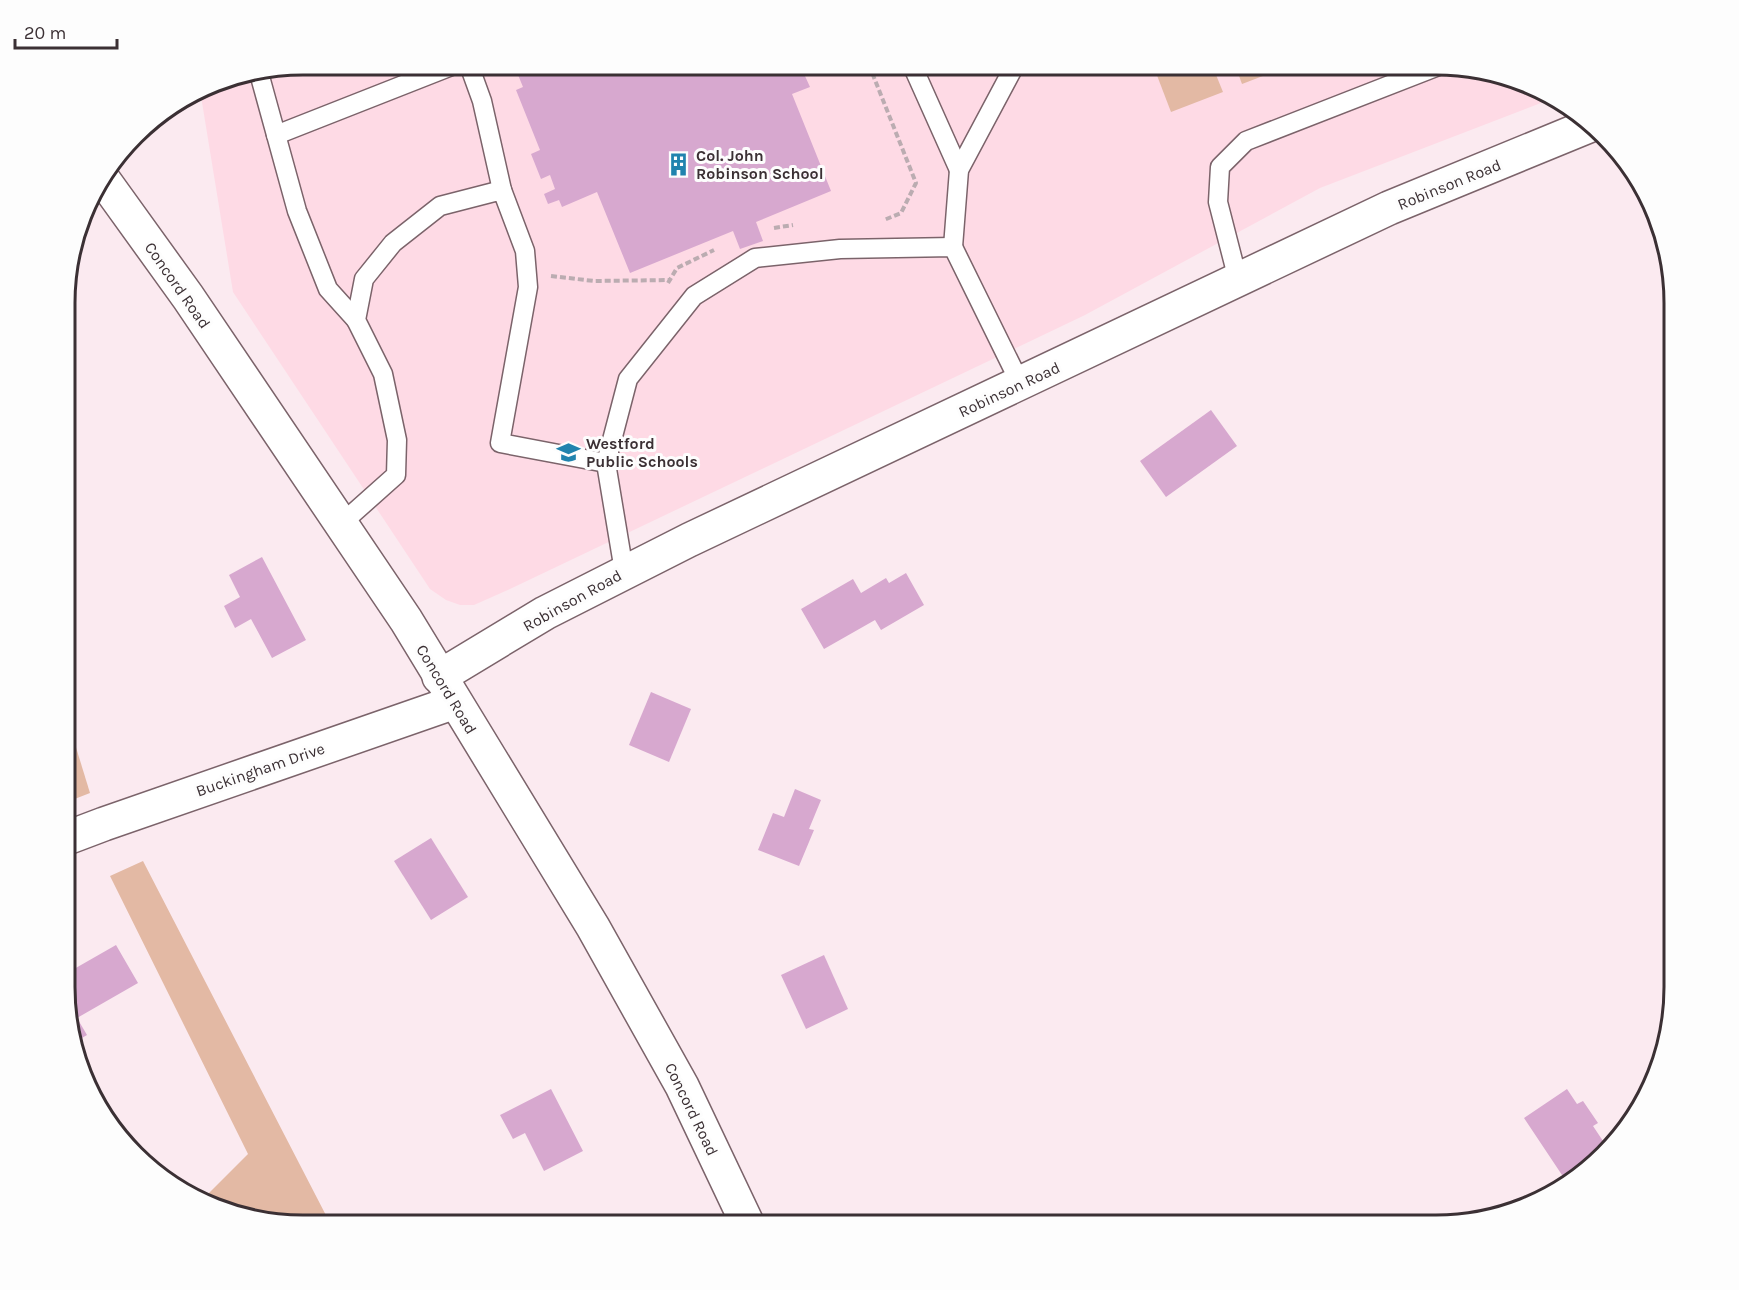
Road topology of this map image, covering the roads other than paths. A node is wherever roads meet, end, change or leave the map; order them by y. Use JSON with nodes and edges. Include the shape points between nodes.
{"nodes":[{"id":1,"x":426,"y":75,"type":"edge"},
{"id":2,"x":474,"y":75,"type":"edge"},
{"id":3,"x":916,"y":75,"type":"edge"},
{"id":4,"x":1010,"y":75,"type":"edge"},
{"id":5,"x":1416,"y":75,"type":"edge"},
{"id":6,"x":261,"y":79,"type":"edge"},
{"id":7,"x":1582,"y":129,"type":"edge"},
{"id":8,"x":276,"y":135,"type":"junction"},
{"id":9,"x":959,"y":170,"type":"junction"},
{"id":10,"x":108,"y":186,"type":"edge"},
{"id":11,"x":502,"y":190,"type":"junction"},
{"id":12,"x":953,"y":247,"type":"junction"},
{"id":13,"x":1238,"y":280,"type":"junction"},
{"id":14,"x":356,"y":320,"type":"junction"},
{"id":15,"x":1020,"y":383,"type":"junction"},
{"id":16,"x":606,"y":463,"type":"junction"},
{"id":17,"x":341,"y":524,"type":"junction"},
{"id":18,"x":624,"y":571,"type":"junction"},
{"id":19,"x":447,"y":689,"type":"junction"},
{"id":20,"x":75,"y":834,"type":"edge"},
{"id":21,"x":743,"y":1215,"type":"edge"}],
"edges":[{"from":1,"to":8,"type":"lane"},
{"from":2,"to":11,"type":"lane"},
{"from":3,"to":9,"type":"lane"},
{"from":4,"to":9,"type":"lane"},
{"from":5,"to":13,"type":"lane","via":[[1246,141],[1220,167],[1218,202]]},
{"from":6,"to":8,"type":"lane"},
{"from":7,"to":13,"type":"street","name":"Robinson Road","via":[[1389,208]]},
{"from":8,"to":14,"type":"lane","via":[[297,211],[328,289]]},
{"from":9,"to":12,"type":"lane"},
{"from":10,"to":17,"type":"street","name":"Concord Road"},
{"from":11,"to":14,"type":"lane","via":[[440,206],[393,243],[364,279]]},
{"from":11,"to":16,"type":"lane","via":[[525,251],[528,287],[500,443]]},
{"from":12,"to":15,"type":"lane"},
{"from":12,"to":16,"type":"lane","via":[[840,249],[755,258],[694,296],[628,380]]},
{"from":13,"to":15,"type":"street","name":"Robinson Road"},
{"from":14,"to":17,"type":"lane","via":[[383,374],[397,440],[396,475]]},
{"from":15,"to":18,"type":"street","name":"Robinson Road"},
{"from":16,"to":18,"type":"lane"},
{"from":17,"to":19,"type":"street","name":"Concord Road"},
{"from":18,"to":19,"type":"street","name":"Robinson Road","via":[[545,613]]},
{"from":19,"to":20,"type":"street","name":"Buckingham Drive"},
{"from":19,"to":21,"type":"street","name":"Concord Road","via":[[593,927],[682,1086]]}]}
